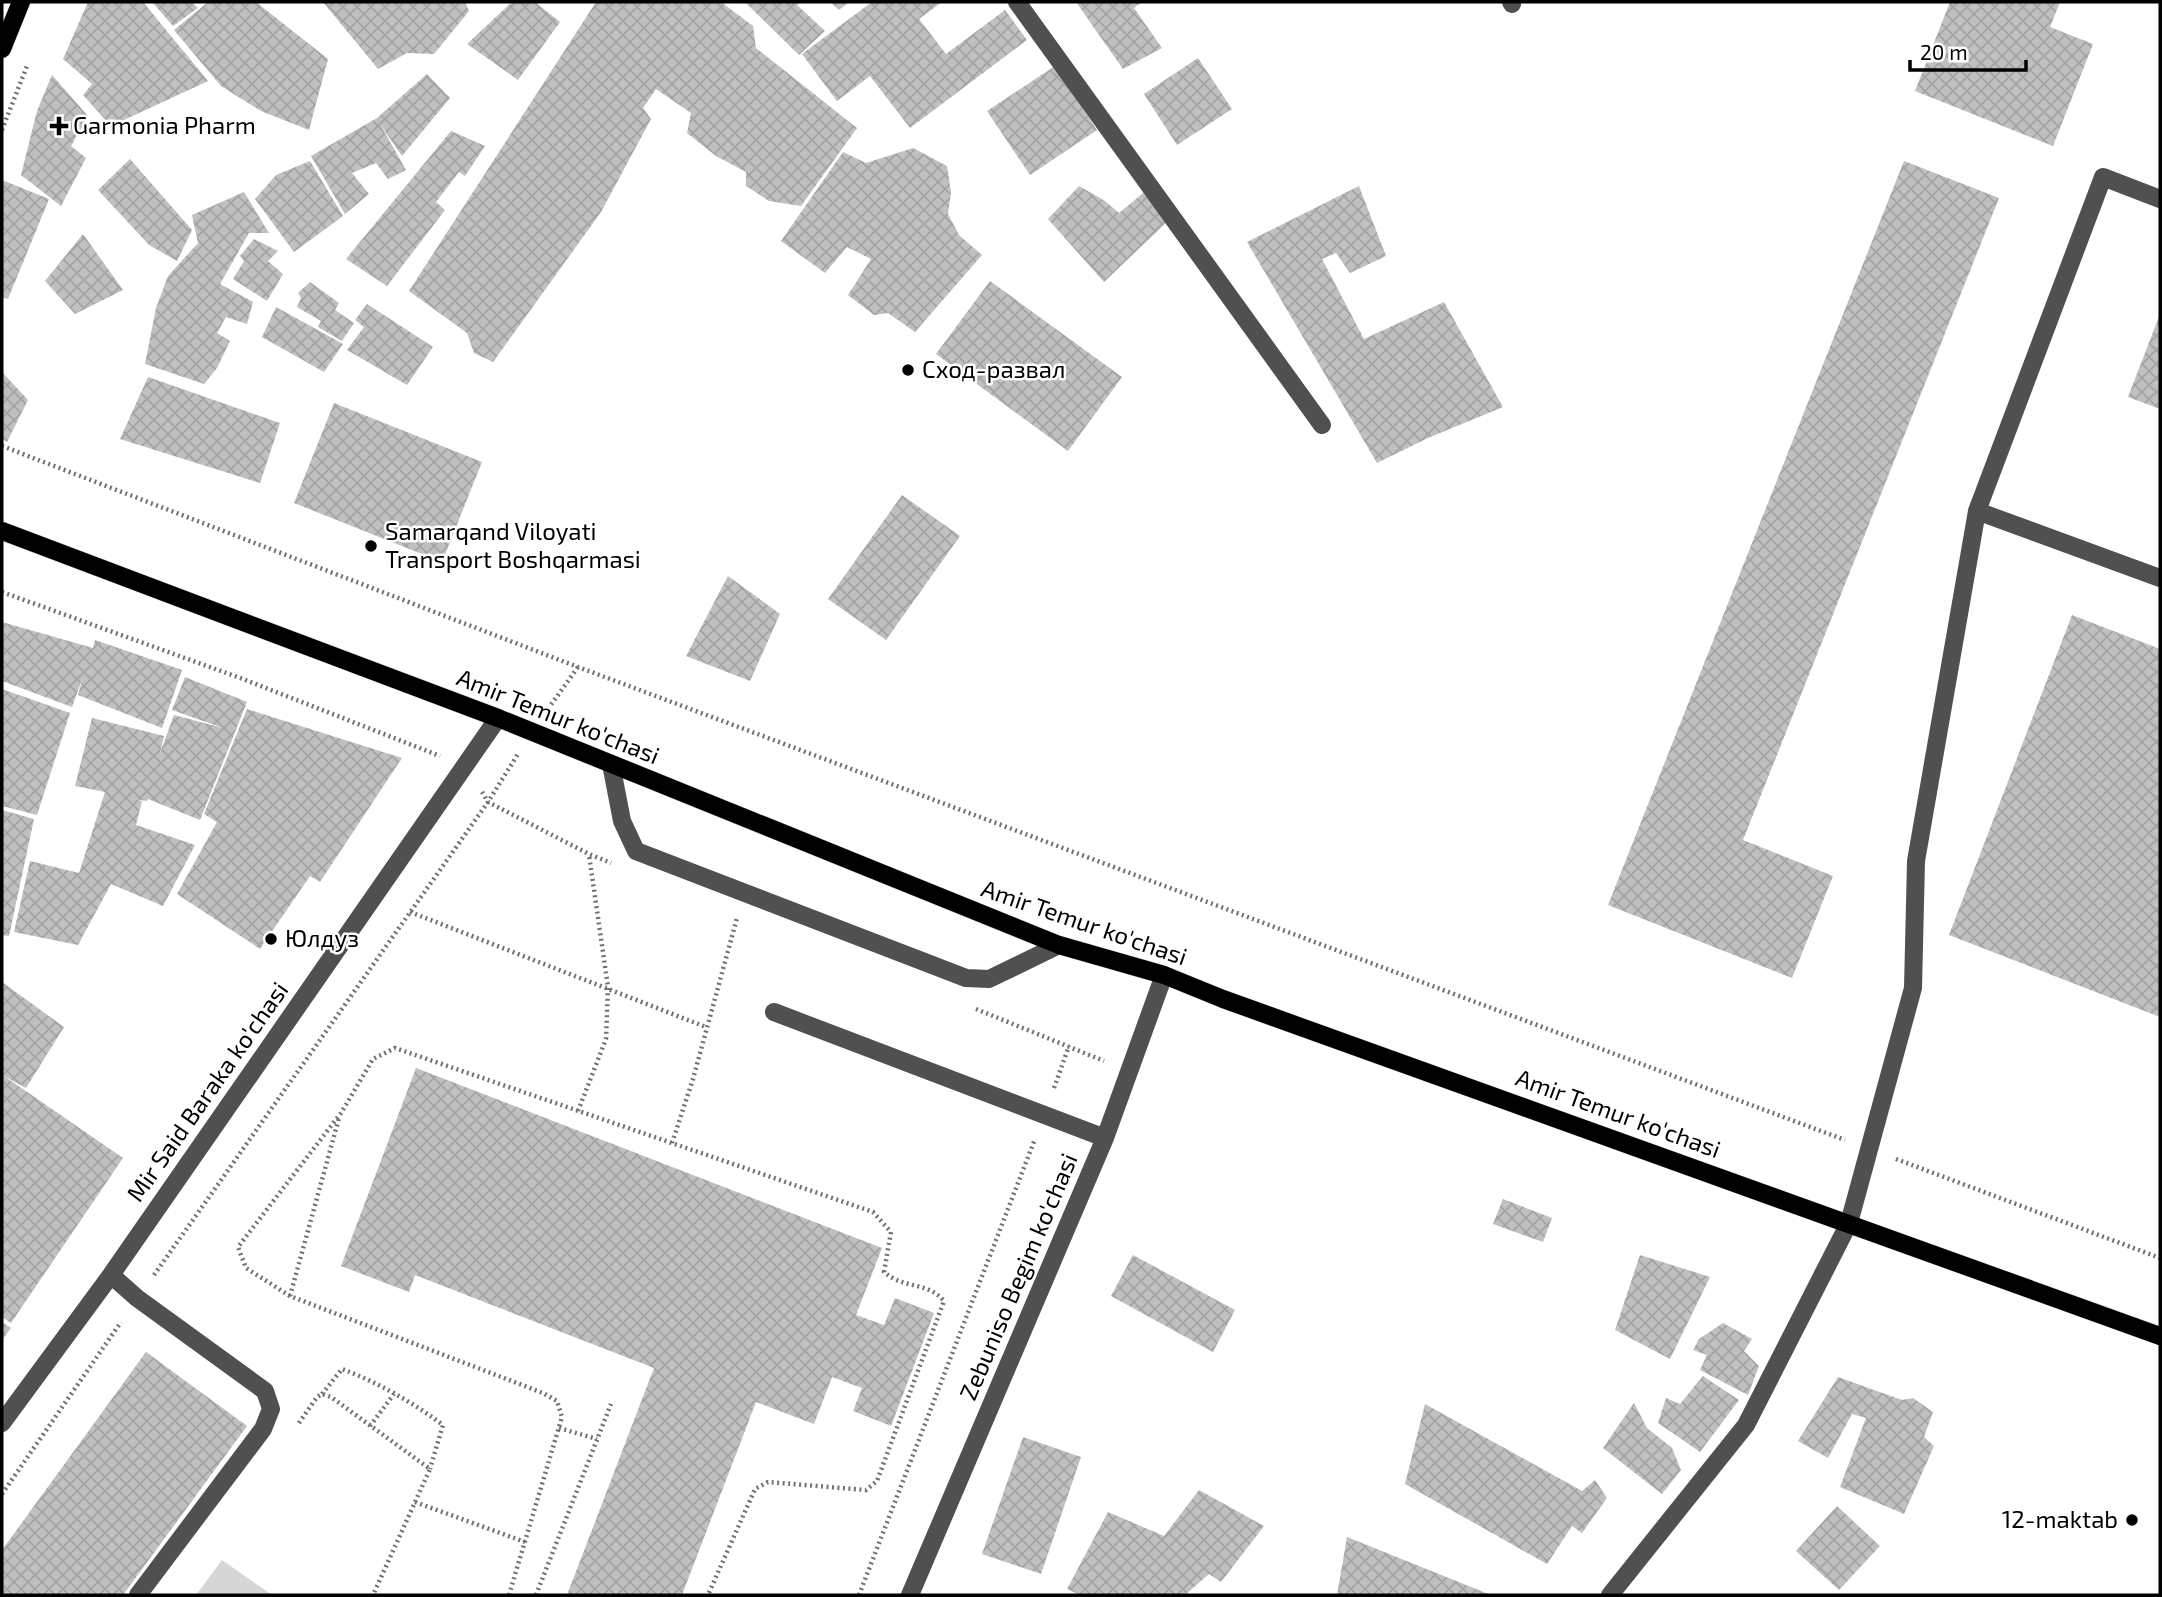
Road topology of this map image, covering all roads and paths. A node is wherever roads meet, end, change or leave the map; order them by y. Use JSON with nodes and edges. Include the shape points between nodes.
{"nodes":[{"id":1,"x":21,"y":2,"type":"edge"},
{"id":2,"x":1017,"y":2,"type":"edge"},
{"id":3,"x":2,"y":49,"type":"edge"},
{"id":4,"x":2160,"y":199,"type":"edge"},
{"id":5,"x":1322,"y":425,"type":"dead end"},
{"id":6,"x":2,"y":446,"type":"edge"},
{"id":7,"x":1977,"y":512,"type":"junction"},
{"id":8,"x":2,"y":531,"type":"edge"},
{"id":9,"x":2160,"y":578,"type":"edge"},
{"id":10,"x":2,"y":592,"type":"edge"},
{"id":11,"x":578,"y":667,"type":"junction"},
{"id":12,"x":498,"y":718,"type":"junction"},
{"id":13,"x":532,"y":732,"type":"junction"},
{"id":14,"x":611,"y":764,"type":"junction"},
{"id":15,"x":465,"y":766,"type":"junction"},
{"id":16,"x":488,"y":802,"type":"junction"},
{"id":17,"x":589,"y":854,"type":"junction"},
{"id":18,"x":614,"y":864,"type":"dead end"},
{"id":19,"x":410,"y":912,"type":"junction"},
{"id":20,"x":739,"y":914,"type":"dead end"},
{"id":21,"x":1059,"y":945,"type":"junction"},
{"id":22,"x":1164,"y":975,"type":"junction"},
{"id":23,"x":608,"y":987,"type":"junction"},
{"id":24,"x":967,"y":1005,"type":"dead end"},
{"id":25,"x":774,"y":1012,"type":"dead end"},
{"id":26,"x":706,"y":1027,"type":"junction"},
{"id":27,"x":1069,"y":1046,"type":"junction"},
{"id":28,"x":1130,"y":1072,"type":"junction"},
{"id":29,"x":578,"y":1111,"type":"junction"},
{"id":30,"x":341,"y":1113,"type":"junction"},
{"id":31,"x":1044,"y":1115,"type":"junction"},
{"id":32,"x":1105,"y":1138,"type":"junction"},
{"id":33,"x":672,"y":1143,"type":"junction"},
{"id":34,"x":1869,"y":1149,"type":"junction"},
{"id":35,"x":1849,"y":1223,"type":"junction"},
{"id":36,"x":2160,"y":1258,"type":"edge"},
{"id":37,"x":111,"y":1275,"type":"junction"},
{"id":38,"x":290,"y":1296,"type":"junction"},
{"id":39,"x":138,"y":1298,"type":"junction"},
{"id":40,"x":2160,"y":1336,"type":"edge"},
{"id":41,"x":322,"y":1394,"type":"junction"},
{"id":42,"x":394,"y":1394,"type":"junction"},
{"id":43,"x":611,"y":1404,"type":"dead end"},
{"id":44,"x":2,"y":1423,"type":"edge"},
{"id":45,"x":370,"y":1426,"type":"junction"},
{"id":46,"x":559,"y":1428,"type":"junction"},
{"id":47,"x":294,"y":1430,"type":"dead end"},
{"id":48,"x":597,"y":1440,"type":"junction"},
{"id":49,"x":430,"y":1469,"type":"junction"},
{"id":50,"x":2,"y":1494,"type":"edge"},
{"id":51,"x":415,"y":1502,"type":"junction"},
{"id":52,"x":525,"y":1542,"type":"junction"},
{"id":53,"x":138,"y":1595,"type":"edge"},
{"id":54,"x":373,"y":1595,"type":"edge"},
{"id":55,"x":509,"y":1595,"type":"edge"},
{"id":56,"x":536,"y":1595,"type":"edge"},
{"id":57,"x":708,"y":1595,"type":"edge"},
{"id":58,"x":859,"y":1595,"type":"edge"},
{"id":59,"x":910,"y":1595,"type":"edge"},
{"id":60,"x":1609,"y":1595,"type":"edge"}],
"edges":[{"from":1,"to":3,"type":"main road"},
{"from":2,"to":5,"type":"street"},
{"from":4,"to":7,"type":"street","via":[[2103,177]]},
{"from":6,"to":11,"type":"path"},
{"from":7,"to":9,"type":"street"},
{"from":7,"to":34,"type":"street","via":[[1916,861],[1913,988]]},
{"from":8,"to":12,"type":"main road","name":"Amir Temur ko'chasi"},
{"from":10,"to":15,"type":"path"},
{"from":11,"to":13,"type":"path"},
{"from":11,"to":34,"type":"path"},
{"from":12,"to":13,"type":"main road","name":"Amir Temur ko'chasi"},
{"from":12,"to":15,"type":"street","name":"Mir Said Baraka ko'chasi"},
{"from":13,"to":14,"type":"main road","name":"Amir Temur ko'chasi"},
{"from":13,"to":16,"type":"path"},
{"from":14,"to":21,"type":"main road","name":"Amir Temur ko'chasi"},
{"from":14,"to":21,"type":"street","via":[[622,821],[636,851],[967,978],[989,979]]},
{"from":15,"to":16,"type":"path"},
{"from":15,"to":37,"type":"street","name":"Mir Said Baraka ko'chasi"},
{"from":16,"to":17,"type":"path"},
{"from":16,"to":19,"type":"path"},
{"from":17,"to":18,"type":"path"},
{"from":17,"to":23,"type":"path"},
{"from":19,"to":23,"type":"path"},
{"from":19,"to":39,"type":"path"},
{"from":20,"to":26,"type":"path"},
{"from":21,"to":22,"type":"main road","name":"Amir Temur ko'chasi"},
{"from":22,"to":28,"type":"street","name":"Zebuniso Begim ko'chasi"},
{"from":22,"to":35,"type":"main road","name":"Amir Temur ko'chasi"},
{"from":23,"to":26,"type":"path"},
{"from":23,"to":29,"type":"path","via":[[606,1039]]},
{"from":24,"to":27,"type":"path"},
{"from":25,"to":31,"type":"street"},
{"from":26,"to":33,"type":"path"},
{"from":27,"to":28,"type":"path"},
{"from":27,"to":31,"type":"path"},
{"from":28,"to":32,"type":"street","name":"Zebuniso Begim ko'chasi"},
{"from":29,"to":30,"type":"path","via":[[395,1048],[373,1059]]},
{"from":29,"to":33,"type":"path"},
{"from":30,"to":38,"type":"path"},
{"from":30,"to":38,"type":"path","via":[[238,1247],[246,1269]]},
{"from":31,"to":32,"type":"street"},
{"from":31,"to":58,"type":"path"},
{"from":32,"to":59,"type":"street","name":"Zebuniso Begim ko'chasi"},
{"from":33,"to":57,"type":"path","via":[[873,1212],[891,1232],[884,1272],[895,1282],[935,1290],[944,1301],[877,1481],[866,1490],[768,1482],[755,1489]]},
{"from":34,"to":35,"type":"street"},
{"from":34,"to":36,"type":"path"},
{"from":35,"to":40,"type":"main road","name":"Amir Temur ko'chasi"},
{"from":35,"to":60,"type":"street","via":[[1746,1425]]},
{"from":37,"to":39,"type":"street"},
{"from":37,"to":44,"type":"street","name":"Mir Said Baraka ko'chasi"},
{"from":38,"to":46,"type":"path","via":[[543,1393],[557,1401],[562,1417]]},
{"from":39,"to":50,"type":"path"},
{"from":39,"to":53,"type":"street","via":[[265,1391],[271,1409],[263,1429]]},
{"from":41,"to":42,"type":"path","via":[[342,1369]]},
{"from":41,"to":45,"type":"path"},
{"from":41,"to":47,"type":"path"},
{"from":42,"to":45,"type":"path"},
{"from":42,"to":49,"type":"path","via":[[443,1425]]},
{"from":43,"to":48,"type":"path"},
{"from":45,"to":49,"type":"path"},
{"from":46,"to":48,"type":"path"},
{"from":46,"to":52,"type":"path"},
{"from":48,"to":56,"type":"path"},
{"from":49,"to":51,"type":"path"},
{"from":51,"to":52,"type":"path"},
{"from":51,"to":54,"type":"path"},
{"from":52,"to":55,"type":"path"}]}
